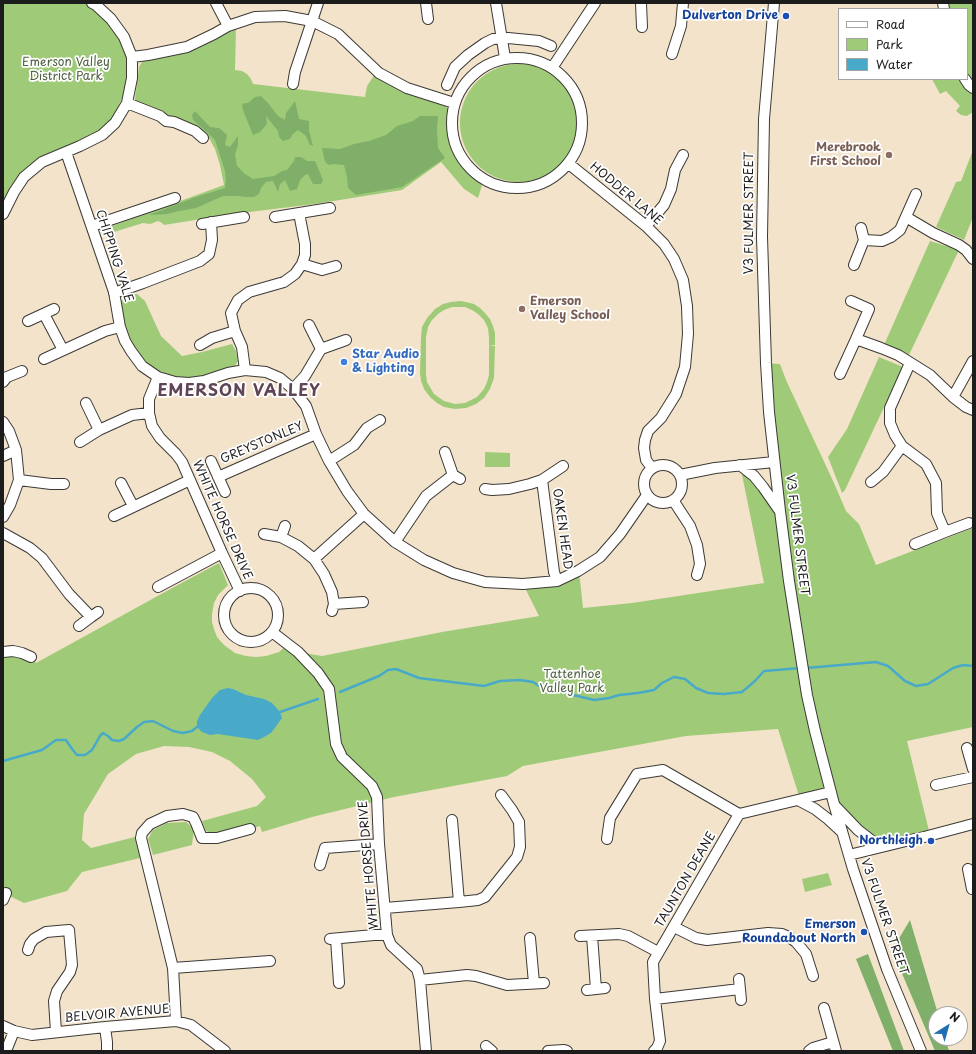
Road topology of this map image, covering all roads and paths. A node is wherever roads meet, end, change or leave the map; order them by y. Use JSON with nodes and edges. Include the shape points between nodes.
{"nodes":[{"id":1,"x":92,"y":3,"type":"edge"},
{"id":2,"x":216,"y":3,"type":"edge"},
{"id":3,"x":318,"y":3,"type":"edge"},
{"id":4,"x":426,"y":3,"type":"edge"},
{"id":5,"x":496,"y":3,"type":"edge"},
{"id":6,"x":595,"y":3,"type":"edge"},
{"id":7,"x":641,"y":3,"type":"edge"},
{"id":8,"x":683,"y":3,"type":"edge"},
{"id":9,"x":774,"y":3,"type":"edge"},
{"id":10,"x":428,"y":19,"type":"dead end"},
{"id":11,"x":312,"y":21,"type":"junction"},
{"id":12,"x":228,"y":26,"type":"junction"},
{"id":13,"x":642,"y":27,"type":"dead end"},
{"id":14,"x":502,"y":38,"type":"junction"},
{"id":15,"x":551,"y":46,"type":"dead end"},
{"id":16,"x":672,"y":54,"type":"dead end"},
{"id":17,"x":132,"y":57,"type":"junction"},
{"id":18,"x":505,"y":58,"type":"junction"},
{"id":19,"x":552,"y":68,"type":"junction"},
{"id":20,"x":966,"y":80,"type":"edge"},
{"id":21,"x":293,"y":84,"type":"dead end"},
{"id":22,"x":447,"y":85,"type":"dead end"},
{"id":23,"x":973,"y":88,"type":"edge"},
{"id":24,"x":127,"y":103,"type":"junction"},
{"id":25,"x":454,"y":103,"type":"junction"},
{"id":26,"x":203,"y":138,"type":"dead end"},
{"id":27,"x":66,"y":152,"type":"junction"},
{"id":28,"x":683,"y":155,"type":"dead end"},
{"id":29,"x":569,"y":164,"type":"junction"},
{"id":30,"x":916,"y":194,"type":"dead end"},
{"id":31,"x":174,"y":198,"type":"dead end"},
{"id":32,"x":330,"y":208,"type":"dead end"},
{"id":33,"x":299,"y":213,"type":"junction"},
{"id":34,"x":3,"y":214,"type":"edge"},
{"id":35,"x":244,"y":217,"type":"dead end"},
{"id":36,"x":275,"y":217,"type":"dead end"},
{"id":37,"x":906,"y":217,"type":"junction"},
{"id":38,"x":92,"y":226,"type":"junction"},
{"id":39,"x":646,"y":226,"type":"junction"},
{"id":40,"x":861,"y":228,"type":"dead end"},
{"id":41,"x":864,"y":240,"type":"junction"},
{"id":42,"x":973,"y":259,"type":"edge"},
{"id":43,"x":302,"y":264,"type":"junction"},
{"id":44,"x":854,"y":265,"type":"dead end"},
{"id":45,"x":336,"y":266,"type":"dead end"},
{"id":46,"x":114,"y":293,"type":"junction"},
{"id":47,"x":851,"y":301,"type":"dead end"},
{"id":48,"x":28,"y":321,"type":"dead end"},
{"id":49,"x":309,"y":325,"type":"dead end"},
{"id":50,"x":120,"y":327,"type":"junction"},
{"id":51,"x":235,"y":331,"type":"junction"},
{"id":52,"x":856,"y":339,"type":"junction"},
{"id":53,"x":346,"y":340,"type":"dead end"},
{"id":54,"x":200,"y":344,"type":"dead end"},
{"id":55,"x":321,"y":349,"type":"junction"},
{"id":56,"x":63,"y":350,"type":"junction"},
{"id":57,"x":44,"y":359,"type":"dead end"},
{"id":58,"x":973,"y":361,"type":"edge"},
{"id":59,"x":910,"y":363,"type":"junction"},
{"id":60,"x":245,"y":370,"type":"junction"},
{"id":61,"x":22,"y":371,"type":"dead end"},
{"id":62,"x":840,"y":374,"type":"dead end"},
{"id":63,"x":158,"y":377,"type":"junction"},
{"id":64,"x":3,"y":382,"type":"edge"},
{"id":65,"x":293,"y":389,"type":"junction"},
{"id":66,"x":953,"y":397,"type":"junction"},
{"id":67,"x":86,"y":403,"type":"dead end"},
{"id":68,"x":973,"y":410,"type":"edge"},
{"id":69,"x":149,"y":413,"type":"junction"},
{"id":70,"x":380,"y":420,"type":"dead end"},
{"id":71,"x":3,"y":422,"type":"edge"},
{"id":72,"x":99,"y":430,"type":"junction"},
{"id":73,"x":316,"y":434,"type":"junction"},
{"id":74,"x":80,"y":442,"type":"dead end"},
{"id":75,"x":902,"y":446,"type":"junction"},
{"id":76,"x":16,"y":450,"type":"junction"},
{"id":77,"x":445,"y":452,"type":"dead end"},
{"id":78,"x":3,"y":456,"type":"edge"},
{"id":79,"x":210,"y":461,"type":"dead end"},
{"id":80,"x":329,"y":461,"type":"junction"},
{"id":81,"x":774,"y":462,"type":"junction"},
{"id":82,"x":740,"y":465,"type":"junction"},
{"id":83,"x":563,"y":466,"type":"dead end"},
{"id":84,"x":652,"y":468,"type":"junction"},
{"id":85,"x":680,"y":475,"type":"junction"},
{"id":86,"x":218,"y":477,"type":"junction"},
{"id":87,"x":19,"y":480,"type":"junction"},
{"id":88,"x":190,"y":480,"type":"junction"},
{"id":89,"x":542,"y":480,"type":"junction"},
{"id":90,"x":870,"y":482,"type":"dead end"},
{"id":91,"x":121,"y":483,"type":"dead end"},
{"id":92,"x":64,"y":484,"type":"dead end"},
{"id":93,"x":490,"y":487,"type":"dead end"},
{"id":94,"x":225,"y":492,"type":"dead end"},
{"id":95,"x":647,"y":495,"type":"junction"},
{"id":96,"x":673,"y":500,"type":"junction"},
{"id":97,"x":133,"y":506,"type":"junction"},
{"id":98,"x":780,"y":510,"type":"junction"},
{"id":99,"x":364,"y":514,"type":"junction"},
{"id":100,"x":114,"y":516,"type":"dead end"},
{"id":101,"x":3,"y":517,"type":"edge"},
{"id":102,"x":969,"y":523,"type":"dead end"},
{"id":103,"x":285,"y":526,"type":"dead end"},
{"id":104,"x":945,"y":532,"type":"junction"},
{"id":105,"x":3,"y":533,"type":"edge"},
{"id":106,"x":264,"y":534,"type":"dead end"},
{"id":107,"x":281,"y":537,"type":"junction"},
{"id":108,"x":395,"y":542,"type":"junction"},
{"id":109,"x":915,"y":544,"type":"dead end"},
{"id":110,"x":222,"y":553,"type":"junction"},
{"id":111,"x":314,"y":559,"type":"junction"},
{"id":112,"x":697,"y":576,"type":"dead end"},
{"id":113,"x":557,"y":581,"type":"junction"},
{"id":114,"x":158,"y":587,"type":"dead end"},
{"id":115,"x":240,"y":591,"type":"junction"},
{"id":116,"x":363,"y":602,"type":"dead end"},
{"id":117,"x":79,"y":626,"type":"dead end"},
{"id":118,"x":272,"y":632,"type":"junction"},
{"id":119,"x":3,"y":652,"type":"edge"},
{"id":120,"x":31,"y":657,"type":"dead end"},
{"id":121,"x":967,"y":748,"type":"dead end"},
{"id":122,"x":973,"y":769,"type":"edge"},
{"id":123,"x":973,"y":777,"type":"edge"},
{"id":124,"x":936,"y":785,"type":"dead end"},
{"id":125,"x":830,"y":792,"type":"junction"},
{"id":126,"x":501,"y":795,"type":"dead end"},
{"id":127,"x":798,"y":800,"type":"junction"},
{"id":128,"x":834,"y":804,"type":"junction"},
{"id":129,"x":740,"y":814,"type":"junction"},
{"id":130,"x":452,"y":820,"type":"dead end"},
{"id":131,"x":973,"y":824,"type":"edge"},
{"id":132,"x":250,"y":830,"type":"dead end"},
{"id":133,"x":842,"y":832,"type":"junction"},
{"id":134,"x":607,"y":839,"type":"dead end"},
{"id":135,"x":380,"y":844,"type":"junction"},
{"id":136,"x":880,"y":847,"type":"junction"},
{"id":137,"x":849,"y":855,"type":"junction"},
{"id":138,"x":320,"y":865,"type":"dead end"},
{"id":139,"x":971,"y":874,"type":"edge"},
{"id":140,"x":972,"y":889,"type":"edge"},
{"id":141,"x":460,"y":902,"type":"junction"},
{"id":142,"x":385,"y":908,"type":"junction"},
{"id":143,"x":674,"y":927,"type":"junction"},
{"id":144,"x":387,"y":935,"type":"junction"},
{"id":145,"x":580,"y":936,"type":"dead end"},
{"id":146,"x":592,"y":936,"type":"junction"},
{"id":147,"x":530,"y":938,"type":"dead end"},
{"id":148,"x":28,"y":950,"type":"dead end"},
{"id":149,"x":658,"y":952,"type":"junction"},
{"id":150,"x":270,"y":961,"type":"dead end"},
{"id":151,"x":173,"y":968,"type":"junction"},
{"id":152,"x":813,"y":976,"type":"dead end"},
{"id":153,"x":420,"y":980,"type":"junction"},
{"id":154,"x":339,"y":983,"type":"dead end"},
{"id":155,"x":596,"y":989,"type":"dead end"},
{"id":156,"x":655,"y":999,"type":"junction"},
{"id":157,"x":741,"y":1000,"type":"dead end"},
{"id":158,"x":824,"y":1008,"type":"dead end"},
{"id":159,"x":176,"y":1021,"type":"junction"},
{"id":160,"x":3,"y":1026,"type":"edge"},
{"id":161,"x":105,"y":1027,"type":"junction"},
{"id":162,"x":14,"y":1031,"type":"junction"},
{"id":163,"x":56,"y":1032,"type":"junction"},
{"id":164,"x":835,"y":1046,"type":"edge"},
{"id":165,"x":214,"y":1048,"type":"edge"},
{"id":166,"x":6,"y":1051,"type":"edge"},
{"id":167,"x":107,"y":1051,"type":"edge"},
{"id":168,"x":225,"y":1051,"type":"edge"},
{"id":169,"x":426,"y":1051,"type":"edge"},
{"id":170,"x":548,"y":1051,"type":"edge"},
{"id":171,"x":567,"y":1051,"type":"edge"},
{"id":172,"x":654,"y":1051,"type":"edge"},
{"id":173,"x":808,"y":1051,"type":"edge"},
{"id":174,"x":921,"y":1051,"type":"edge"}],
"edges":[{"from":1,"to":17,"type":"street","via":[[111,19],[124,37]]},
{"from":2,"to":12,"type":"street"},
{"from":3,"to":11,"type":"street"},
{"from":4,"to":10,"type":"street"},
{"from":5,"to":14,"type":"street"},
{"from":6,"to":19,"type":"street"},
{"from":7,"to":13,"type":"street"},
{"from":8,"to":16,"type":"street","via":[[681,26]]},
{"from":9,"to":81,"type":"street","name":"V3 FULMER STREET","via":[[764,119],[762,236],[766,363]]},
{"from":11,"to":12,"type":"street","via":[[285,16],[255,17]]},
{"from":11,"to":21,"type":"street","via":[[291,71]]},
{"from":11,"to":25,"type":"street","via":[[338,34],[379,73],[407,88]]},
{"from":12,"to":17,"type":"street","via":[[187,47]]},
{"from":14,"to":15,"type":"street","via":[[539,41]]},
{"from":14,"to":18,"type":"street"},
{"from":14,"to":22,"type":"street","via":[[489,41],[455,66]]},
{"from":17,"to":24,"type":"street","via":[[132,78]]},
{"from":18,"to":19,"type":"street","via":[[523,58],[541,62]]},
{"from":18,"to":25,"type":"street","via":[[475,72],[462,87]]},
{"from":19,"to":29,"type":"street","via":[[571,86],[582,113],[580,138]]},
{"from":20,"to":23,"type":"street"},
{"from":24,"to":26,"type":"street","via":[[195,131]]},
{"from":24,"to":27,"type":"street","via":[[102,135]]},
{"from":25,"to":29,"type":"street","via":[[451,115],[453,137],[460,156],[474,172],[489,182],[503,187],[537,186],[561,172]]},
{"from":27,"to":34,"type":"street","via":[[42,162],[24,177]]},
{"from":27,"to":38,"type":"street","name":"CHIPPING VALE"},
{"from":28,"to":39,"type":"street","via":[[675,170],[671,190],[664,205]]},
{"from":29,"to":39,"type":"street","name":"HODDER LANE"},
{"from":30,"to":37,"type":"street"},
{"from":31,"to":38,"type":"street","via":[[155,199]]},
{"from":32,"to":33,"type":"street"},
{"from":33,"to":36,"type":"street"},
{"from":33,"to":43,"type":"street","via":[[305,244]]},
{"from":35,"to":46,"type":"street","via":[[206,223],[212,240],[209,254],[200,261]]},
{"from":37,"to":41,"type":"street","via":[[900,230],[891,237],[882,241]]},
{"from":37,"to":42,"type":"street","via":[[959,245]]},
{"from":38,"to":46,"type":"street","name":"CHIPPING VALE"},
{"from":39,"to":84,"type":"street","name":"HODDER LANE","via":[[664,244],[683,280],[688,334],[685,367],[676,394],[661,418],[648,431],[645,440],[646,460]]},
{"from":40,"to":41,"type":"street"},
{"from":41,"to":44,"type":"street"},
{"from":43,"to":45,"type":"street","via":[[322,270]]},
{"from":43,"to":51,"type":"street","via":[[295,274],[284,282],[249,292],[238,300],[231,313]]},
{"from":46,"to":50,"type":"street","name":"CHIPPING VALE"},
{"from":47,"to":52,"type":"street","via":[[869,309]]},
{"from":48,"to":56,"type":"street","via":[[49,312]]},
{"from":49,"to":55,"type":"street"},
{"from":50,"to":56,"type":"street"},
{"from":50,"to":63,"type":"street","name":"CHIPPING VALE","via":[[125,341],[142,366]]},
{"from":51,"to":54,"type":"street"},
{"from":51,"to":60,"type":"street","via":[[242,347]]},
{"from":52,"to":59,"type":"street","via":[[891,351]]},
{"from":52,"to":62,"type":"street"},
{"from":53,"to":55,"type":"street"},
{"from":55,"to":65,"type":"street","via":[[305,376]]},
{"from":56,"to":57,"type":"street"},
{"from":58,"to":66,"type":"street"},
{"from":59,"to":66,"type":"street","via":[[930,375]]},
{"from":59,"to":75,"type":"street","via":[[890,408],[890,423]]},
{"from":60,"to":63,"type":"street","name":"CHIPPING VALE","via":[[189,383]]},
{"from":60,"to":65,"type":"street","name":"CHIPPING VALE","via":[[266,372],[280,378]]},
{"from":61,"to":64,"type":"street"},
{"from":63,"to":69,"type":"street","name":"WHITE HORSE DRIVE","via":[[149,399]]},
{"from":65,"to":73,"type":"street","name":"CHIPPING VALE","via":[[306,406]]},
{"from":66,"to":68,"type":"street"},
{"from":67,"to":72,"type":"street"},
{"from":69,"to":72,"type":"street","via":[[132,415]]},
{"from":69,"to":88,"type":"street","name":"WHITE HORSE DRIVE","via":[[152,426],[182,462]]},
{"from":70,"to":80,"type":"street","via":[[367,428],[354,445]]},
{"from":71,"to":76,"type":"street"},
{"from":72,"to":74,"type":"street"},
{"from":73,"to":80,"type":"street","name":"CHIPPING VALE"},
{"from":73,"to":86,"type":"street","name":"GREYSTONLEY"},
{"from":75,"to":90,"type":"street"},
{"from":75,"to":104,"type":"street","via":[[926,464],[936,483],[937,513]]},
{"from":76,"to":78,"type":"street"},
{"from":76,"to":87,"type":"street"},
{"from":77,"to":108,"type":"street","via":[[457,477],[426,496]]},
{"from":79,"to":86,"type":"street","name":"GREYSTONLEY"},
{"from":80,"to":99,"type":"street","name":"CHIPPING VALE"},
{"from":81,"to":82,"type":"street"},
{"from":81,"to":98,"type":"street","name":"V3 FULMER STREET"},
{"from":82,"to":85,"type":"street"},
{"from":82,"to":98,"type":"street","via":[[754,476]]},
{"from":83,"to":89,"type":"street","name":"OAKEN HEAD"},
{"from":84,"to":85,"type":"street","via":[[667,465]]},
{"from":84,"to":95,"type":"street","via":[[644,478],[643,484]]},
{"from":85,"to":96,"type":"street","via":[[682,486]]},
{"from":86,"to":94,"type":"street","name":"GREYSTONLEY"},
{"from":87,"to":92,"type":"street","via":[[52,489]]},
{"from":87,"to":101,"type":"street"},
{"from":88,"to":97,"type":"street"},
{"from":88,"to":110,"type":"street","name":"WHITE HORSE DRIVE"},
{"from":89,"to":93,"type":"street","name":"OAKEN HEAD","via":[[509,489]]},
{"from":89,"to":113,"type":"street","name":"OAKEN HEAD"},
{"from":91,"to":97,"type":"street"},
{"from":95,"to":96,"type":"street","via":[[656,502]]},
{"from":95,"to":113,"type":"street","name":"CHIPPING VALE","via":[[620,534],[600,557]]},
{"from":96,"to":112,"type":"street","via":[[690,526],[697,545],[700,564]]},
{"from":97,"to":100,"type":"street"},
{"from":98,"to":125,"type":"street","name":"V3 FULMER STREET","via":[[807,695]]},
{"from":99,"to":108,"type":"street","name":"CHIPPING VALE"},
{"from":99,"to":111,"type":"street"},
{"from":102,"to":104,"type":"street"},
{"from":103,"to":107,"type":"street"},
{"from":104,"to":109,"type":"street"},
{"from":105,"to":117,"type":"street","via":[[42,558],[69,594],[94,614]]},
{"from":106,"to":107,"type":"street"},
{"from":107,"to":111,"type":"street"},
{"from":108,"to":113,"type":"street","name":"CHIPPING VALE","via":[[424,560],[453,573],[485,582],[523,584]]},
{"from":110,"to":114,"type":"street","via":[[172,574]]},
{"from":110,"to":115,"type":"street","name":"WHITE HORSE DRIVE"},
{"from":111,"to":116,"type":"street","via":[[332,592],[333,608]]},
{"from":115,"to":118,"type":"street","via":[[257,589],[272,599],[278,615]]},
{"from":115,"to":118,"type":"street","via":[[232,596],[224,611],[224,620],[230,632],[240,640],[258,642]]},
{"from":118,"to":135,"type":"street","name":"WHITE HORSE DRIVE","via":[[298,652],[329,689],[336,744],[342,757],[372,786],[377,797]]},
{"from":119,"to":120,"type":"street","via":[[13,651]]},
{"from":121,"to":122,"type":"street"},
{"from":123,"to":124,"type":"street","via":[[950,787]]},
{"from":125,"to":127,"type":"street"},
{"from":125,"to":128,"type":"street","name":"V3 FULMER STREET"},
{"from":126,"to":141,"type":"street","via":[[519,822],[520,847],[517,857],[485,897]]},
{"from":127,"to":129,"type":"street"},
{"from":127,"to":133,"type":"street","via":[[828,818]]},
{"from":128,"to":133,"type":"street","name":"V3 FULMER STREET"},
{"from":128,"to":136,"type":"street","via":[[858,830]]},
{"from":129,"to":134,"type":"street","via":[[663,770],[637,774],[610,818]]},
{"from":129,"to":143,"type":"street","name":"TAUNTON DEANE"},
{"from":130,"to":141,"type":"street"},
{"from":131,"to":136,"type":"street"},
{"from":132,"to":151,"type":"street","via":[[217,838],[202,838],[193,817],[182,814],[167,816],[150,824],[142,833],[141,838]]},
{"from":133,"to":137,"type":"street","name":"V3 FULMER STREET"},
{"from":135,"to":138,"type":"street","via":[[325,848]]},
{"from":135,"to":142,"type":"street","name":"WHITE HORSE DRIVE"},
{"from":136,"to":137,"type":"street"},
{"from":137,"to":174,"type":"street","name":"V3 FULMER STREET","via":[[887,969]]},
{"from":139,"to":140,"type":"street"},
{"from":141,"to":142,"type":"street"},
{"from":142,"to":144,"type":"street","name":"WHITE HORSE DRIVE"},
{"from":143,"to":149,"type":"street","name":"TAUNTON DEANE"},
{"from":143,"to":152,"type":"street","via":[[696,938],[707,940],[782,934],[796,942],[806,954]]},
{"from":144,"to":153,"type":"street","name":"WHITE HORSE DRIVE","via":[[391,945],[418,969]]},
{"from":144,"to":154,"type":"street","via":[[333,939]]},
{"from":145,"to":146,"type":"street"},
{"from":146,"to":149,"type":"street","via":[[624,935]]},
{"from":146,"to":155,"type":"street"},
{"from":147,"to":153,"type":"street","via":[[539,983],[507,985],[467,975]]},
{"from":148,"to":163,"type":"street","via":[[34,939],[46,932],[69,930],[72,965],[54,1000]]},
{"from":149,"to":156,"type":"street","name":"TAUNTON DEANE","via":[[653,962]]},
{"from":150,"to":151,"type":"street"},
{"from":151,"to":159,"type":"street"},
{"from":153,"to":169,"type":"street","name":"WHITE HORSE DRIVE"},
{"from":156,"to":157,"type":"street","via":[[739,984]]},
{"from":156,"to":172,"type":"street","name":"TAUNTON DEANE","via":[[660,1042]]},
{"from":158,"to":164,"type":"street"},
{"from":159,"to":161,"type":"street","name":"BELVOIR AVENUE"},
{"from":159,"to":165,"type":"street","name":"BELVOIR AVENUE","via":[[191,1025]]},
{"from":160,"to":162,"type":"street","name":"BELVOIR AVENUE"},
{"from":161,"to":163,"type":"street","name":"BELVOIR AVENUE"},
{"from":161,"to":167,"type":"street"},
{"from":162,"to":163,"type":"street","name":"BELVOIR AVENUE","via":[[32,1034]]},
{"from":162,"to":166,"type":"street"},
{"from":164,"to":173,"type":"street","via":[[813,1048]]},
{"from":165,"to":168,"type":"street","name":"BELVOIR AVENUE"},
{"from":170,"to":171,"type":"street"}]}
